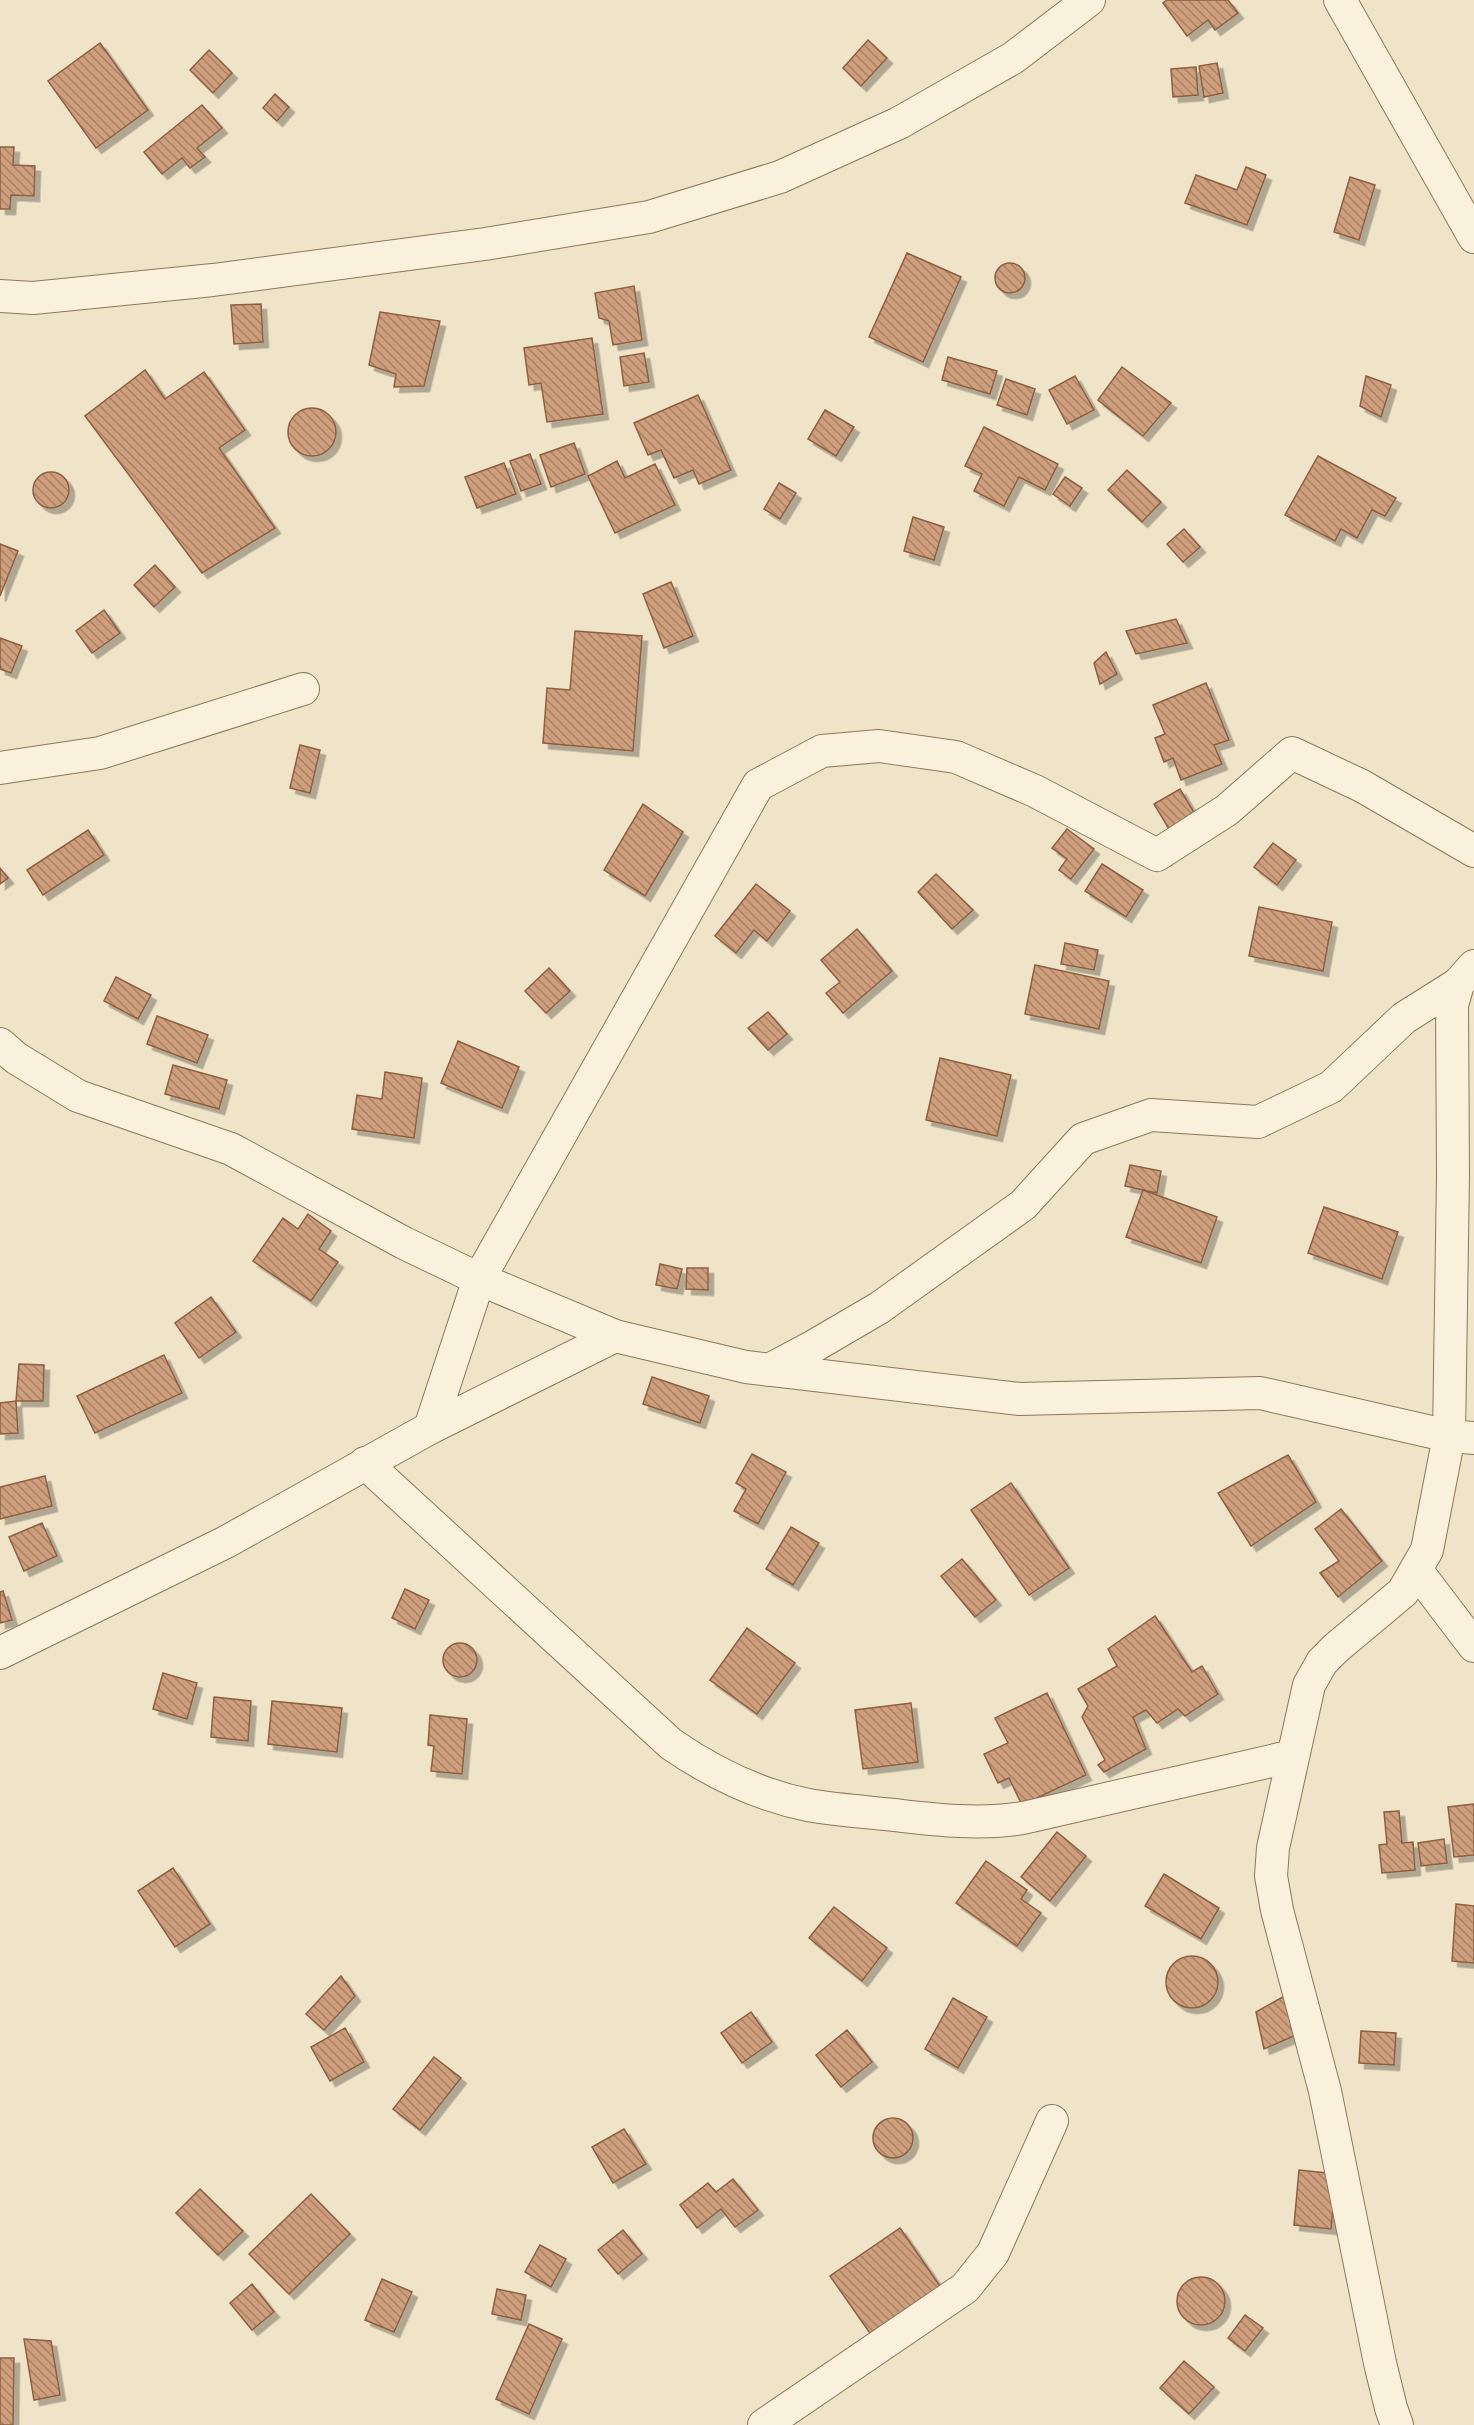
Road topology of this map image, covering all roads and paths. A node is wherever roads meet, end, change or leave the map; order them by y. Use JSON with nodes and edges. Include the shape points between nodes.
{"nodes":[{"id":1,"x":1089,"y":0,"type":"edge"},
{"id":2,"x":1340,"y":0,"type":"edge"},
{"id":3,"x":1474,"y":237,"type":"edge"},
{"id":4,"x":0,"y":296,"type":"edge"},
{"id":5,"x":303,"y":689,"type":"dead end"},
{"id":6,"x":0,"y":768,"type":"edge"},
{"id":7,"x":1474,"y":851,"type":"edge"},
{"id":8,"x":1466,"y":975,"type":"edge"},
{"id":9,"x":0,"y":1044,"type":"edge"},
{"id":10,"x":479,"y":1279,"type":"junction"},
{"id":11,"x":615,"y":1336,"type":"junction"},
{"id":12,"x":769,"y":1370,"type":"junction"},
{"id":13,"x":430,"y":1428,"type":"junction"},
{"id":14,"x":1461,"y":1437,"type":"edge"},
{"id":15,"x":365,"y":1463,"type":"junction"},
{"id":16,"x":1417,"y":1571,"type":"junction"},
{"id":17,"x":1474,"y":1646,"type":"edge"},
{"id":18,"x":0,"y":1653,"type":"edge"},
{"id":19,"x":1293,"y":1756,"type":"junction"},
{"id":20,"x":1052,"y":2121,"type":"dead end"},
{"id":21,"x":764,"y":2425,"type":"edge"},
{"id":22,"x":1397,"y":2425,"type":"edge"}],
"edges":[{"from":1,"to":4,"type":"street","via":[[1013,58],[899,123],[780,177],[649,217],[485,244],[213,280],[33,298]]},
{"from":2,"to":3,"type":"street"},
{"from":5,"to":6,"type":"street","via":[[100,753]]},
{"from":7,"to":10,"type":"street","via":[[1362,786],[1292,753],[1227,810],[1157,855],[1035,791],[956,757],[879,746],[822,751],[758,785]]},
{"from":8,"to":12,"type":"street","via":[[1404,1018],[1330,1087],[1258,1122],[1151,1115],[1083,1139],[1023,1205],[879,1308]]},
{"from":8,"to":14,"type":"street","via":[[1452,1005]]},
{"from":9,"to":10,"type":"street","via":[[78,1096],[231,1149]]},
{"from":10,"to":11,"type":"street"},
{"from":10,"to":13,"type":"street"},
{"from":11,"to":12,"type":"street"},
{"from":11,"to":13,"type":"street"},
{"from":12,"to":14,"type":"street","via":[[1020,1399],[1260,1394]]},
{"from":13,"to":15,"type":"street"},
{"from":14,"to":16,"type":"street"},
{"from":15,"to":18,"type":"street","via":[[226,1542]]},
{"from":15,"to":19,"type":"street","via":[[671,1744],[704,1767],[740,1784],[807,1805],[993,1823]]},
{"from":16,"to":17,"type":"street"},
{"from":16,"to":19,"type":"street","via":[[1403,1592],[1322,1662],[1309,1685]]},
{"from":19,"to":22,"type":"street","via":[[1273,1848],[1271,1876],[1325,2091],[1380,2363]]},
{"from":20,"to":21,"type":"street","via":[[993,2253],[965,2288]]}]}
